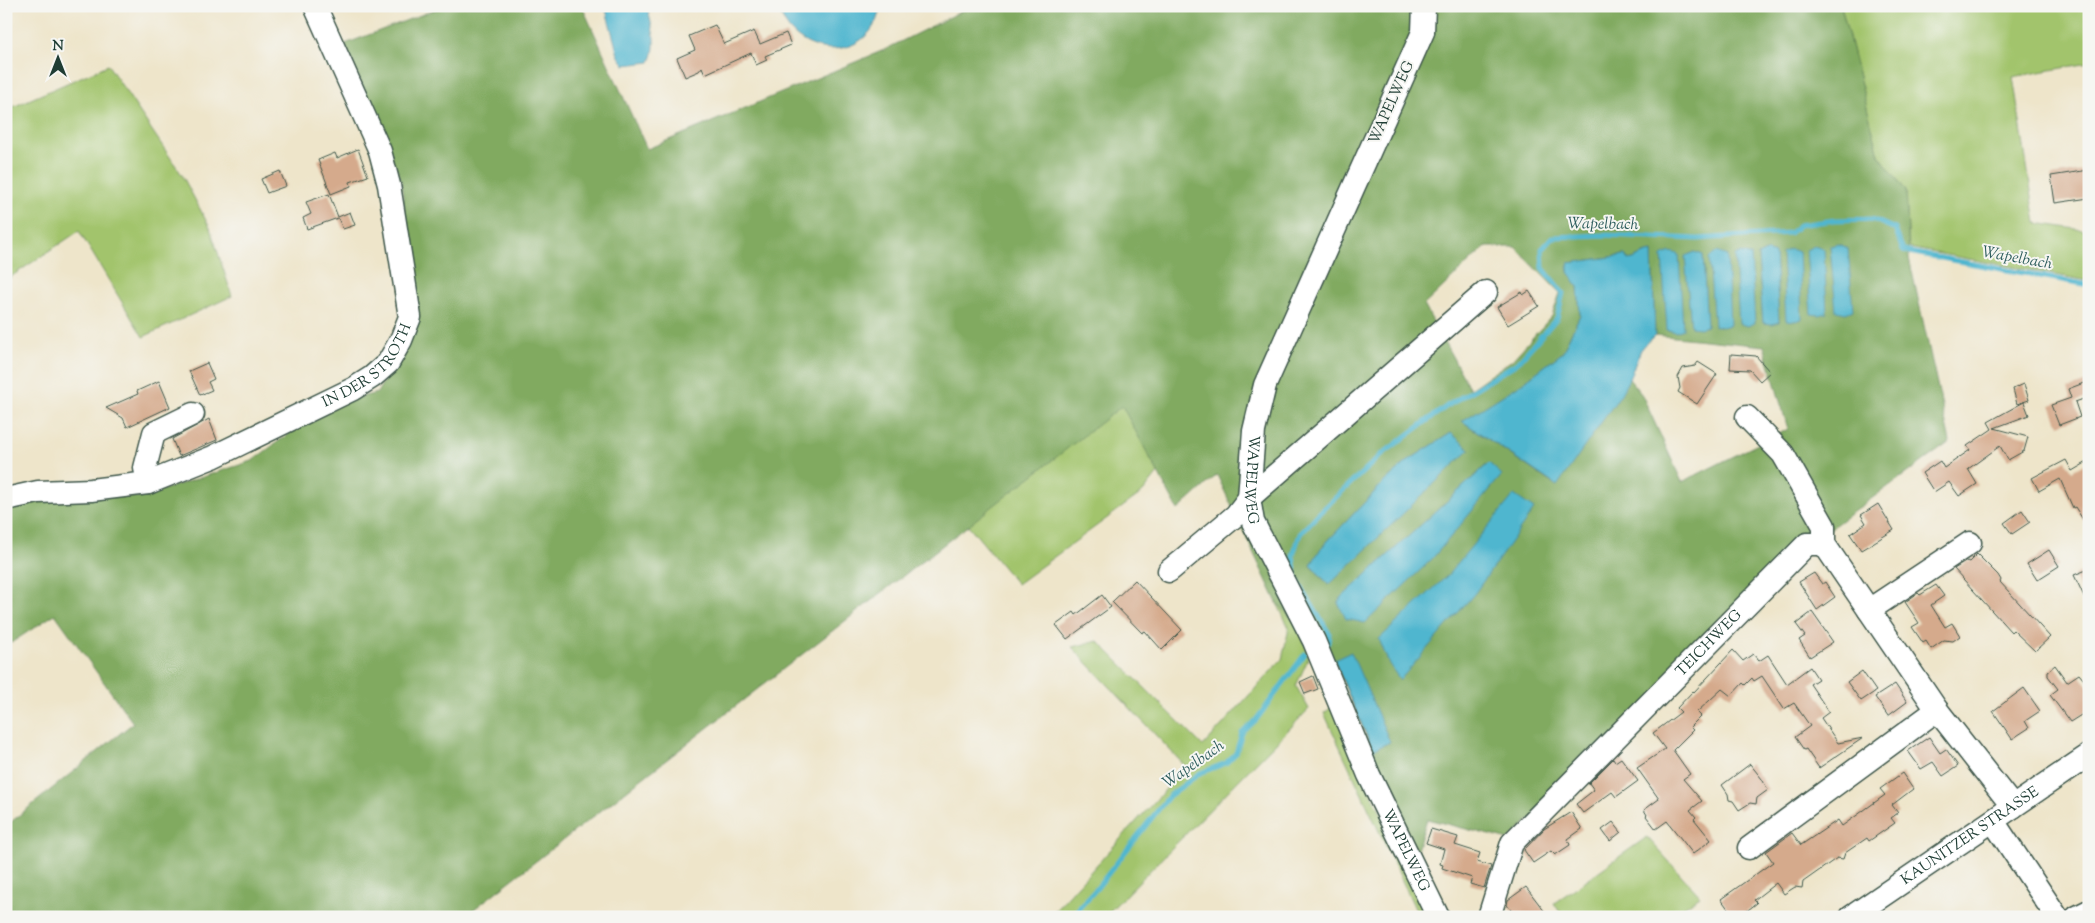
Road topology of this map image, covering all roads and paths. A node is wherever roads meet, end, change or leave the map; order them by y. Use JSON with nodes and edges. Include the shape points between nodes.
{"nodes":[{"id":1,"x":315,"y":6,"type":"edge"},
{"id":2,"x":1424,"y":6,"type":"edge"},
{"id":3,"x":1486,"y":292,"type":"dead end"},
{"id":4,"x":193,"y":414,"type":"dead end"},
{"id":5,"x":1747,"y":417,"type":"dead end"},
{"id":6,"x":148,"y":482,"type":"junction"},
{"id":7,"x":1249,"y":498,"type":"junction"},
{"id":8,"x":6,"y":499,"type":"edge"},
{"id":9,"x":1970,"y":542,"type":"dead end"},
{"id":10,"x":1824,"y":544,"type":"junction"},
{"id":11,"x":1169,"y":571,"type":"dead end"},
{"id":12,"x":1869,"y":610,"type":"junction"},
{"id":13,"x":1937,"y":710,"type":"junction"},
{"id":14,"x":2089,"y":756,"type":"edge"},
{"id":15,"x":2013,"y":807,"type":"junction"},
{"id":16,"x":1993,"y":821,"type":"junction"},
{"id":17,"x":1748,"y":848,"type":"dead end"},
{"id":18,"x":2089,"y":911,"type":"edge"},
{"id":19,"x":1438,"y":917,"type":"edge"},
{"id":20,"x":1490,"y":917,"type":"edge"},
{"id":21,"x":1851,"y":917,"type":"edge"},
{"id":22,"x":2057,"y":917,"type":"edge"},
{"id":23,"x":2077,"y":917,"type":"edge"}],
"edges":[{"from":1,"to":6,"type":"street","name":"IN DER STROTH","via":[[380,151],[389,185],[410,317],[388,363],[353,389],[213,457]]},
{"from":2,"to":7,"type":"street","name":"WAPELWEG","via":[[1423,32],[1265,386],[1254,431]]},
{"from":3,"to":7,"type":"street"},
{"from":4,"to":6,"type":"street","via":[[154,433],[145,468]]},
{"from":5,"to":10,"type":"street","via":[[1782,454],[1824,526]]},
{"from":6,"to":8,"type":"street","name":"IN DER STROTH","via":[[91,490],[38,492]]},
{"from":7,"to":11,"type":"street","via":[[1236,515]]},
{"from":7,"to":19,"type":"street","name":"WAPELWEG","via":[[1253,522],[1314,641],[1369,774]]},
{"from":9,"to":12,"type":"street"},
{"from":10,"to":12,"type":"street"},
{"from":10,"to":20,"type":"street","name":"TEICHWEG","via":[[1807,544],[1512,843]]},
{"from":12,"to":13,"type":"street"},
{"from":13,"to":15,"type":"street"},
{"from":13,"to":17,"type":"street"},
{"from":14,"to":15,"type":"street","name":"KAUNITZER STRASSE"},
{"from":15,"to":16,"type":"street","name":"KAUNITZER STRASSE"},
{"from":16,"to":21,"type":"street","name":"KAUNITZER STRASSE"},
{"from":16,"to":22,"type":"street"},
{"from":18,"to":23,"type":"street"}]}
